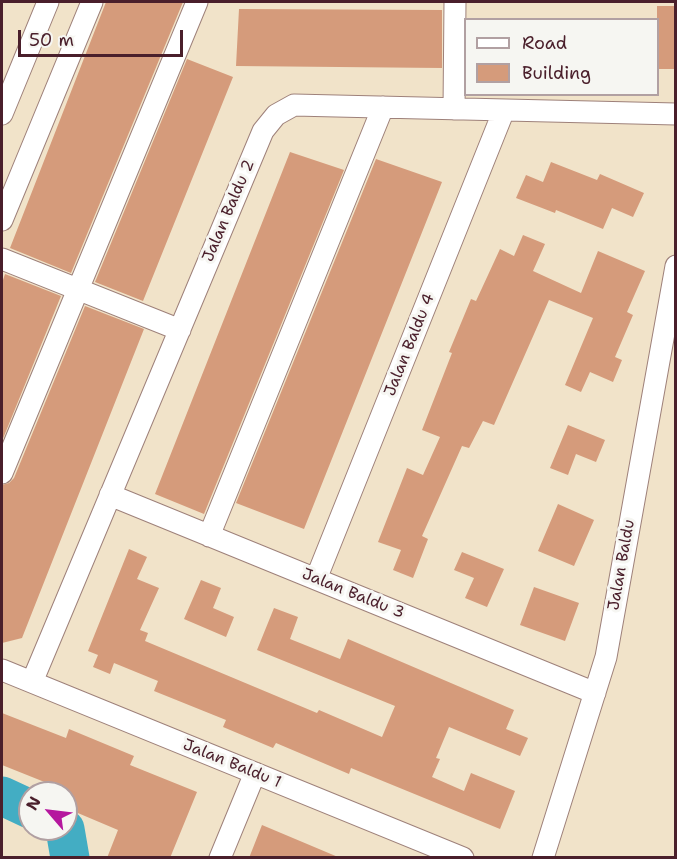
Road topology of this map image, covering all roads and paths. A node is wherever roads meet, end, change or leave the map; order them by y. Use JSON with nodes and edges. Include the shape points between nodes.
{"nodes":[{"id":1,"x":48,"y":2,"type":"edge"},
{"id":2,"x":92,"y":2,"type":"edge"},
{"id":3,"x":197,"y":2,"type":"edge"},
{"id":4,"x":455,"y":2,"type":"edge"},
{"id":5,"x":383,"y":107,"type":"junction"},
{"id":6,"x":454,"y":109,"type":"junction"},
{"id":7,"x":504,"y":110,"type":"junction"},
{"id":8,"x":2,"y":114,"type":"edge"},
{"id":9,"x":675,"y":114,"type":"edge"},
{"id":10,"x":2,"y":220,"type":"edge"},
{"id":11,"x":2,"y":259,"type":"edge"},
{"id":12,"x":675,"y":266,"type":"edge"},
{"id":13,"x":78,"y":289,"type":"junction"},
{"id":14,"x":180,"y":330,"type":"junction"},
{"id":15,"x":2,"y":473,"type":"edge"},
{"id":16,"x":110,"y":495,"type":"junction"},
{"id":17,"x":210,"y":536,"type":"junction"},
{"id":18,"x":316,"y":579,"type":"junction"},
{"id":19,"x":2,"y":670,"type":"edge"},
{"id":20,"x":32,"y":682,"type":"junction"},
{"id":21,"x":595,"y":693,"type":"junction"},
{"id":22,"x":255,"y":773,"type":"junction"},
{"id":23,"x":220,"y":858,"type":"edge"},
{"id":24,"x":463,"y":858,"type":"edge"},
{"id":25,"x":543,"y":858,"type":"edge"}],
"edges":[{"from":1,"to":8,"type":"street"},
{"from":2,"to":10,"type":"street"},
{"from":3,"to":13,"type":"street"},
{"from":4,"to":6,"type":"street"},
{"from":5,"to":6,"type":"street","name":"Jalan Baldu 2"},
{"from":5,"to":14,"type":"street","name":"Jalan Baldu 2","via":[[294,105],[276,115],[263,131]]},
{"from":5,"to":17,"type":"street"},
{"from":6,"to":7,"type":"street","name":"Jalan Baldu 2"},
{"from":7,"to":9,"type":"street","name":"Jalan Baldu 2"},
{"from":7,"to":18,"type":"street","name":"Jalan Baldu 4"},
{"from":11,"to":13,"type":"street"},
{"from":12,"to":21,"type":"street","name":"Jalan Baldu","via":[[606,657]]},
{"from":13,"to":14,"type":"street"},
{"from":13,"to":15,"type":"street"},
{"from":14,"to":16,"type":"street","name":"Jalan Baldu 2"},
{"from":16,"to":17,"type":"street","name":"Jalan Baldu 3"},
{"from":16,"to":20,"type":"street","name":"Jalan Baldu 2"},
{"from":17,"to":18,"type":"street","name":"Jalan Baldu 3"},
{"from":18,"to":21,"type":"street","name":"Jalan Baldu 3"},
{"from":19,"to":20,"type":"street","name":"Jalan Baldu 1"},
{"from":20,"to":22,"type":"street","name":"Jalan Baldu 1"},
{"from":21,"to":25,"type":"street","name":"Jalan Baldu"},
{"from":22,"to":23,"type":"street"},
{"from":22,"to":24,"type":"street","name":"Jalan Baldu 1"}]}
